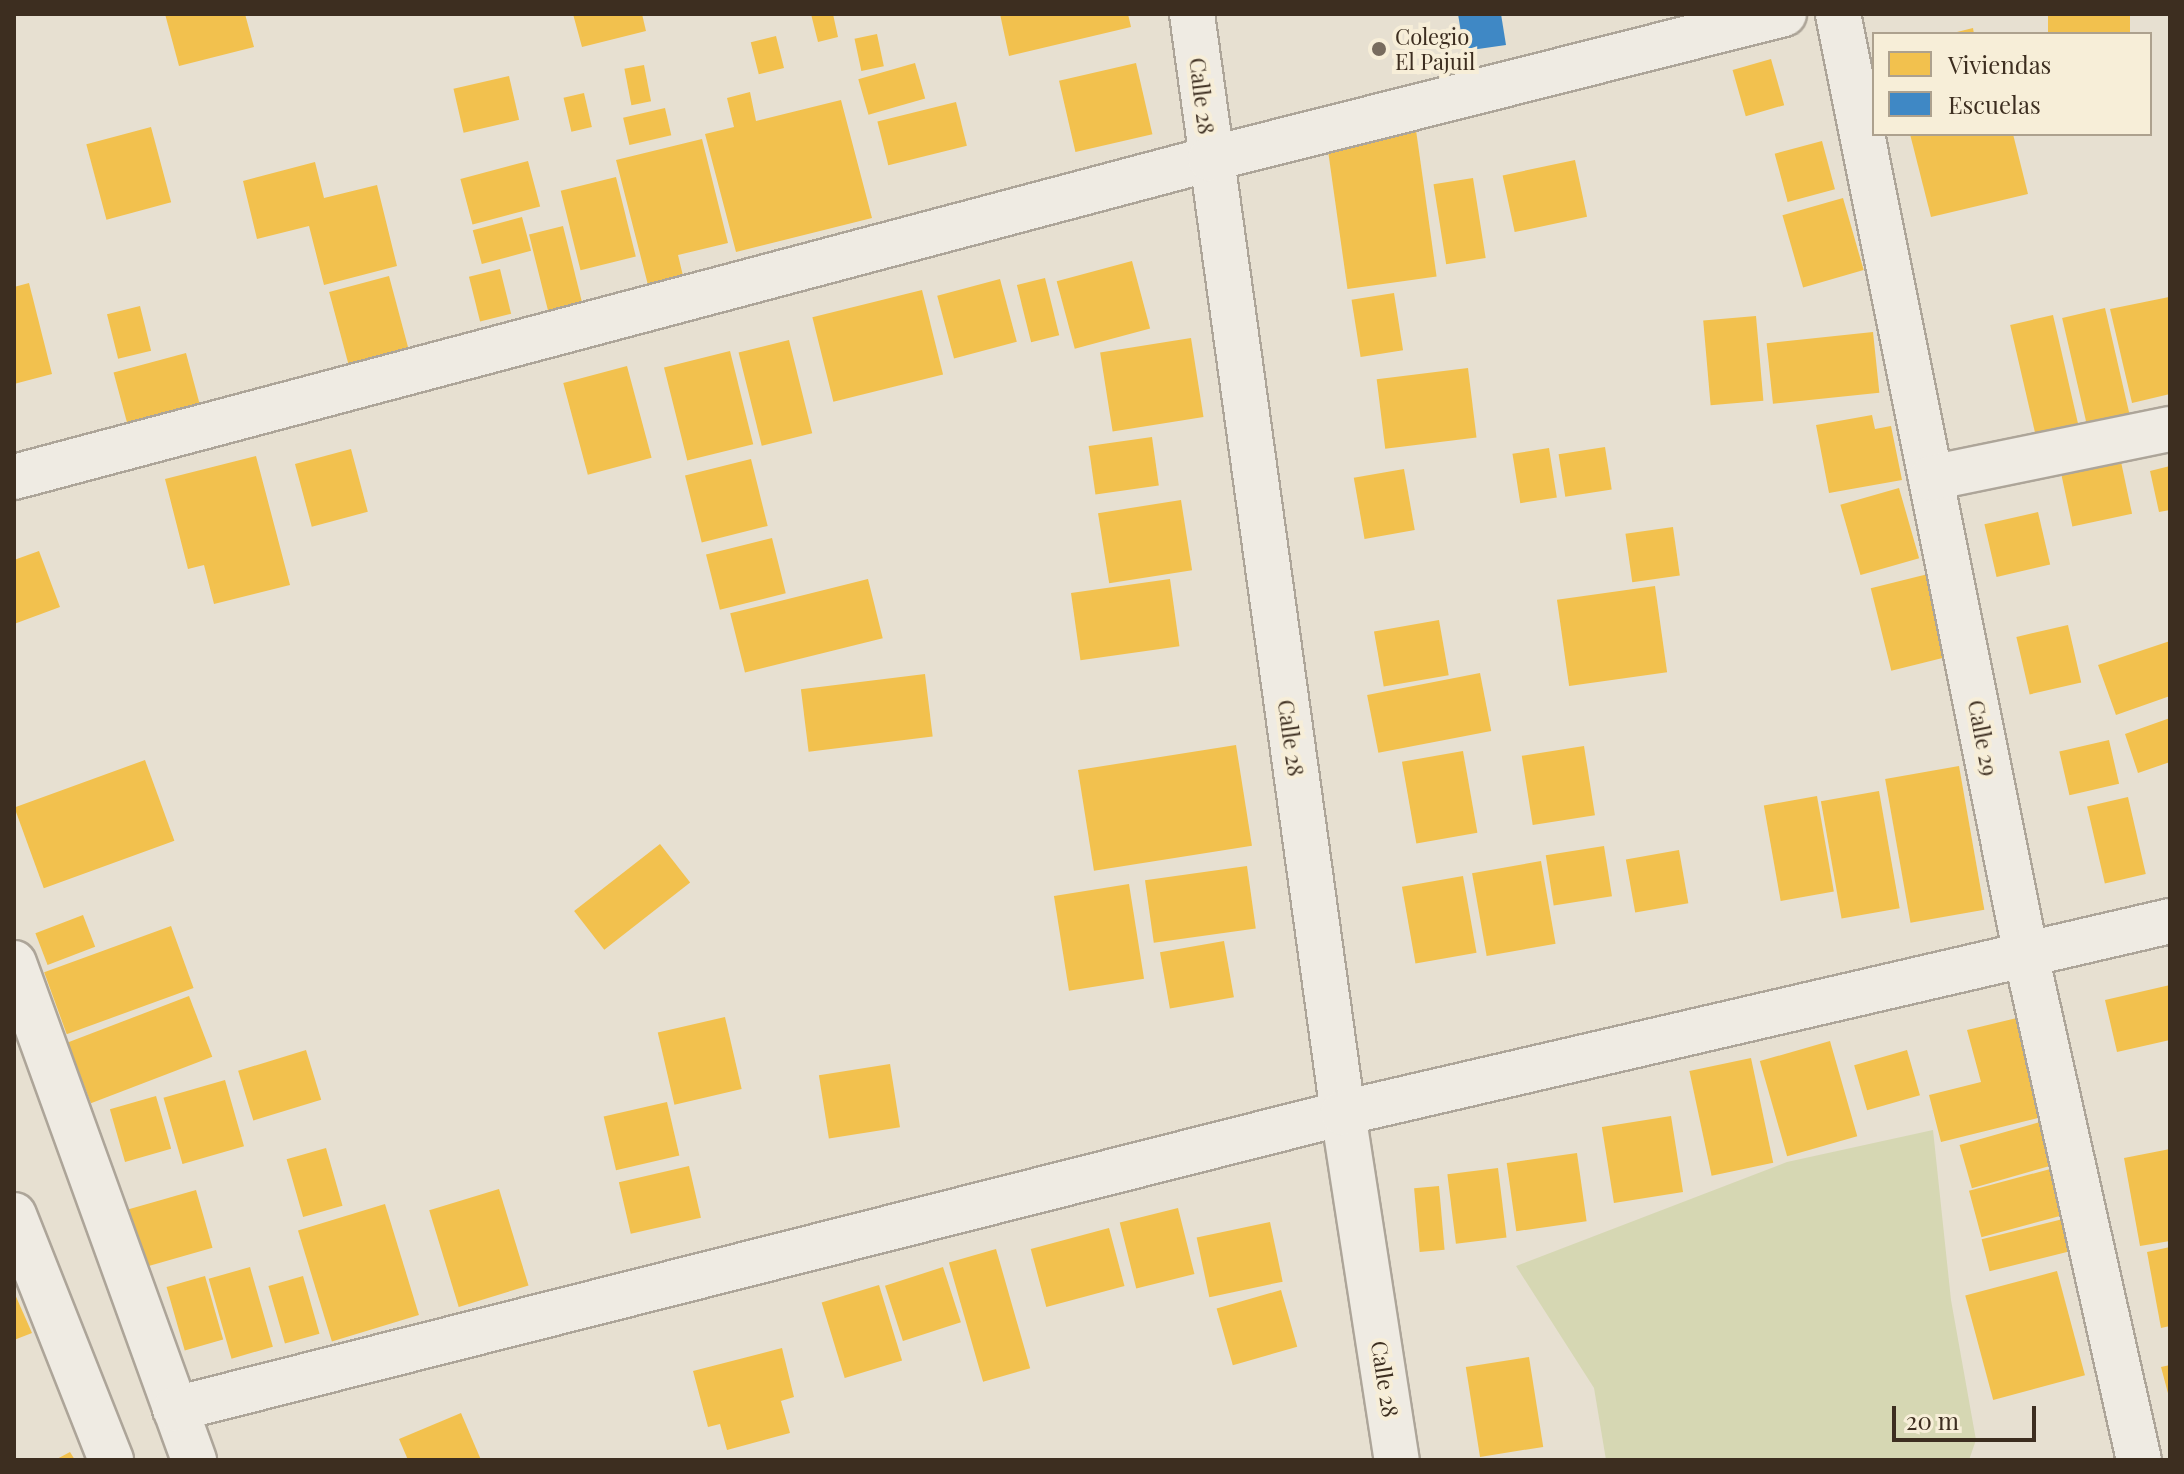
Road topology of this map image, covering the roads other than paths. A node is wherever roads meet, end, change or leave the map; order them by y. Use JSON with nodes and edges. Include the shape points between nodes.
{"nodes":[{"id":1,"x":1192,"y":14,"type":"edge"},
{"id":2,"x":1784,"y":14,"type":"edge"},
{"id":3,"x":1838,"y":14,"type":"edge"},
{"id":4,"x":1210,"y":159,"type":"junction"},
{"id":5,"x":2170,"y":429,"type":"edge"},
{"id":6,"x":14,"y":477,"type":"edge"},
{"id":7,"x":1931,"y":478,"type":"junction"},
{"id":8,"x":2170,"y":921,"type":"edge"},
{"id":9,"x":2026,"y":955,"type":"junction"},
{"id":10,"x":14,"y":963,"type":"edge"},
{"id":11,"x":1343,"y":1113,"type":"junction"},
{"id":12,"x":14,"y":1215,"type":"edge"},
{"id":13,"x":175,"y":1409,"type":"junction"},
{"id":14,"x":111,"y":1460,"type":"edge"},
{"id":15,"x":194,"y":1460,"type":"edge"},
{"id":16,"x":1397,"y":1460,"type":"edge"},
{"id":17,"x":2139,"y":1460,"type":"edge"}],
"edges":[{"from":1,"to":4,"type":"street","name":"Calle 28"},
{"from":2,"to":4,"type":"street"},
{"from":3,"to":7,"type":"street","name":"Calle 29"},
{"from":4,"to":6,"type":"street"},
{"from":4,"to":11,"type":"street","name":"Calle 28"},
{"from":5,"to":7,"type":"street"},
{"from":7,"to":9,"type":"street","name":"Calle 29"},
{"from":8,"to":9,"type":"street"},
{"from":9,"to":11,"type":"street"},
{"from":9,"to":17,"type":"street","name":"Calle 29"},
{"from":10,"to":13,"type":"street"},
{"from":11,"to":13,"type":"street"},
{"from":11,"to":16,"type":"street","name":"Calle 28"},
{"from":12,"to":14,"type":"street"},
{"from":13,"to":15,"type":"street"}]}
